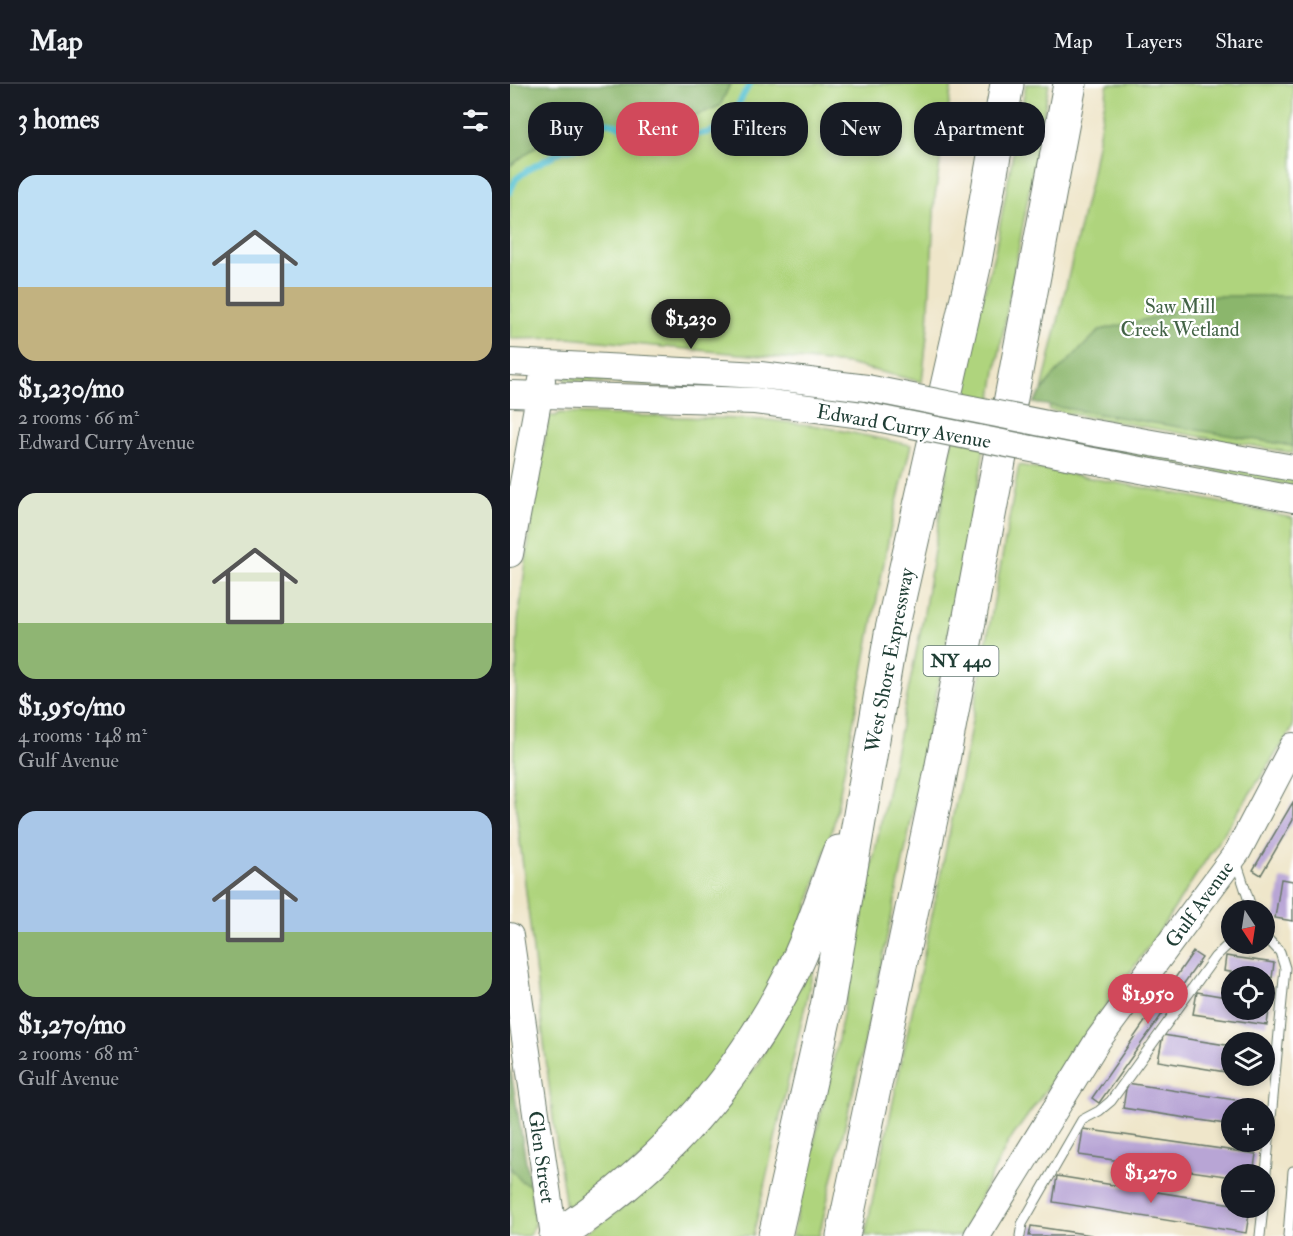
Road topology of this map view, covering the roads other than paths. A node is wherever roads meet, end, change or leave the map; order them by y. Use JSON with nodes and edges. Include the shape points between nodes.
{"nodes":[{"id":1,"x":1007,"y":84,"type":"edge"},
{"id":2,"x":1071,"y":84,"type":"edge"},
{"id":3,"x":510,"y":362,"type":"edge"},
{"id":4,"x":544,"y":364,"type":"junction"},
{"id":5,"x":510,"y":394,"type":"edge"},
{"id":6,"x":540,"y":396,"type":"junction"},
{"id":7,"x":1293,"y":468,"type":"edge"},
{"id":8,"x":1293,"y":499,"type":"edge"},
{"id":9,"x":510,"y":554,"type":"edge"},
{"id":10,"x":891,"y":634,"type":"junction"},
{"id":11,"x":1293,"y":746,"type":"edge"},
{"id":12,"x":1235,"y":856,"type":"junction"},
{"id":13,"x":1249,"y":900,"type":"edge"},
{"id":14,"x":510,"y":936,"type":"edge"},
{"id":15,"x":1275,"y":947,"type":"edge"},
{"id":16,"x":1221,"y":951,"type":"edge"},
{"id":17,"x":1267,"y":1164,"type":"edge"},
{"id":18,"x":1293,"y":1171,"type":"edge"},
{"id":19,"x":1262,"y":1218,"type":"edge"},
{"id":20,"x":555,"y":1236,"type":"edge"},
{"id":21,"x":775,"y":1236,"type":"edge"},
{"id":22,"x":843,"y":1236,"type":"edge"},
{"id":23,"x":976,"y":1236,"type":"edge"},
{"id":24,"x":1020,"y":1236,"type":"edge"},
{"id":25,"x":1260,"y":1236,"type":"edge"},
{"id":26,"x":1288,"y":1236,"type":"edge"}],
"edges":[{"from":1,"to":10,"type":"highway","name":"West Shore Expressway","via":[[974,267]]},
{"from":2,"to":22,"type":"highway","number":"NY 440","via":[[939,781]]},
{"from":3,"to":4,"type":"street","name":"Edward Curry Avenue"},
{"from":4,"to":6,"type":"street"},
{"from":4,"to":7,"type":"street","name":"Edward Curry Avenue","bridge":true,"via":[[760,375],[867,388]]},
{"from":5,"to":6,"type":"street","name":"Edward Curry Avenue"},
{"from":6,"to":8,"type":"street","name":"Edward Curry Avenue","bridge":true,"via":[[755,401],[862,415]]},
{"from":6,"to":9,"type":"street"},
{"from":10,"to":20,"type":"highway","via":[[850,822],[790,978],[746,1055],[698,1117],[596,1211]]},
{"from":10,"to":21,"type":"highway","name":"West Shore Expressway","via":[[828,1002]]},
{"from":11,"to":12,"type":"street","name":"Gulf Avenue"},
{"from":12,"to":13,"type":"lane"},
{"from":12,"to":23,"type":"street","name":"Gulf Avenue","via":[[1098,1040]]},
{"from":14,"to":20,"type":"street","name":"Glen Street"},
{"from":15,"to":17,"type":"lane","via":[[1285,968]]},
{"from":16,"to":24,"type":"lane","via":[[1111,1101],[1082,1120],[1022,1224]]},
{"from":18,"to":26,"type":"lane"},
{"from":19,"to":25,"type":"lane"}]}
